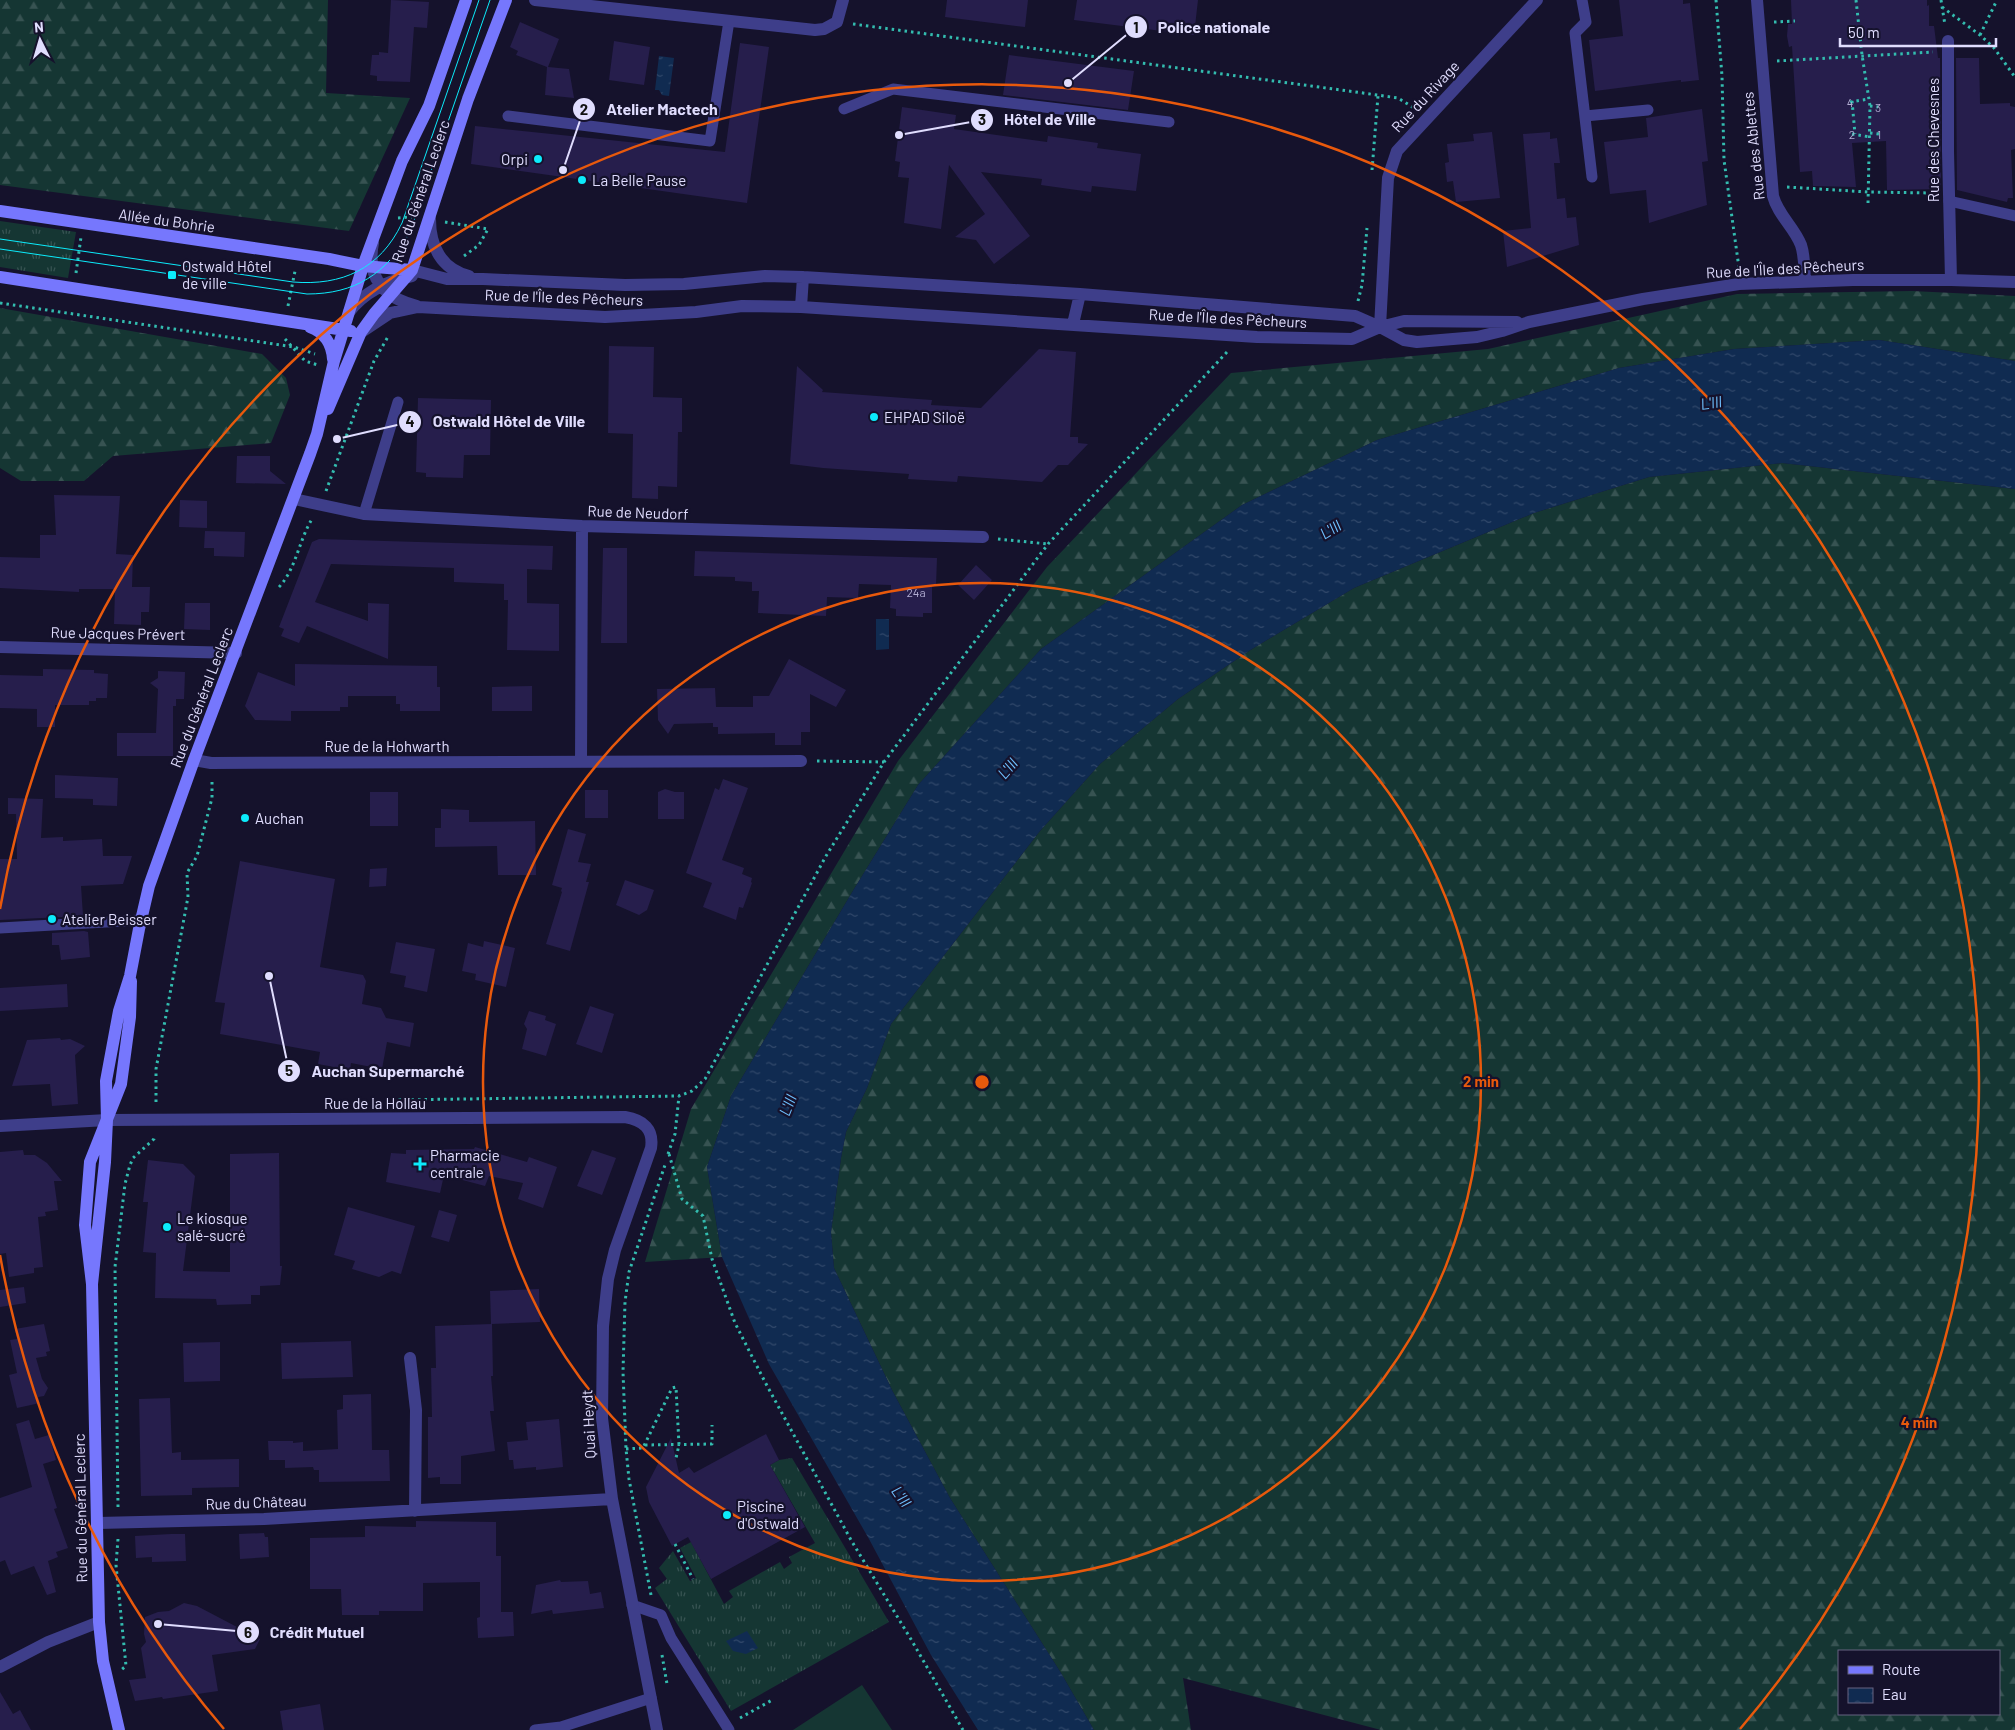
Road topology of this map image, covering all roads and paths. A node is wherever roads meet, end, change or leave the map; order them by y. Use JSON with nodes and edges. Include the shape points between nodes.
{"nodes":[{"id":1,"x":466,"y":0,"type":"edge"},
{"id":2,"x":506,"y":0,"type":"edge"},
{"id":3,"x":535,"y":0,"type":"edge"},
{"id":4,"x":843,"y":0,"type":"edge"},
{"id":5,"x":1537,"y":0,"type":"edge"},
{"id":6,"x":1582,"y":0,"type":"edge"},
{"id":7,"x":1716,"y":0,"type":"edge"},
{"id":8,"x":1757,"y":0,"type":"edge"},
{"id":9,"x":1856,"y":0,"type":"edge"},
{"id":10,"x":1941,"y":0,"type":"edge"},
{"id":11,"x":1997,"y":0,"type":"edge"},
{"id":12,"x":1942,"y":7,"type":"junction"},
{"id":13,"x":729,"y":21,"type":"junction"},
{"id":14,"x":836,"y":22,"type":"junction"},
{"id":15,"x":1980,"y":35,"type":"junction"},
{"id":16,"x":1949,"y":46,"type":"junction"},
{"id":17,"x":1862,"y":56,"type":"junction"},
{"id":18,"x":1761,"y":62,"type":"junction"},
{"id":19,"x":2015,"y":77,"type":"edge"},
{"id":20,"x":1869,"y":99,"type":"junction"},
{"id":21,"x":1870,"y":106,"type":"junction"},
{"id":22,"x":1878,"y":107,"type":"dead end"},
{"id":23,"x":844,"y":109,"type":"dead end"},
{"id":24,"x":1648,"y":110,"type":"dead end"},
{"id":25,"x":508,"y":116,"type":"dead end"},
{"id":26,"x":1585,"y":116,"type":"junction"},
{"id":27,"x":1426,"y":119,"type":"junction"},
{"id":28,"x":1169,"y":122,"type":"dead end"},
{"id":29,"x":1879,"y":134,"type":"dead end"},
{"id":30,"x":1870,"y":135,"type":"junction"},
{"id":31,"x":1592,"y":177,"type":"dead end"},
{"id":32,"x":1772,"y":186,"type":"junction"},
{"id":33,"x":1868,"y":192,"type":"junction"},
{"id":34,"x":1949,"y":197,"type":"junction"},
{"id":35,"x":1868,"y":204,"type":"dead end"},
{"id":36,"x":0,"y":211,"type":"edge"},
{"id":37,"x":383,"y":214,"type":"junction"},
{"id":38,"x":2015,"y":216,"type":"edge"},
{"id":39,"x":430,"y":219,"type":"junction"},
{"id":40,"x":83,"y":224,"type":"junction"},
{"id":41,"x":375,"y":236,"type":"junction"},
{"id":42,"x":329,"y":259,"type":"junction"},
{"id":43,"x":368,"y":267,"type":"junction"},
{"id":44,"x":413,"y":274,"type":"junction"},
{"id":45,"x":0,"y":277,"type":"edge"},
{"id":46,"x":803,"y":278,"type":"junction"},
{"id":47,"x":484,"y":279,"type":"junction"},
{"id":48,"x":1951,"y":280,"type":"junction"},
{"id":49,"x":1805,"y":281,"type":"junction"},
{"id":50,"x":2015,"y":282,"type":"edge"},
{"id":51,"x":1739,"y":284,"type":"junction"},
{"id":52,"x":1362,"y":285,"type":"dead end"},
{"id":53,"x":381,"y":286,"type":"junction"},
{"id":54,"x":74,"y":289,"type":"junction"},
{"id":55,"x":1080,"y":294,"type":"junction"},
{"id":56,"x":390,"y":295,"type":"junction"},
{"id":57,"x":1358,"y":302,"type":"dead end"},
{"id":58,"x":0,"y":303,"type":"edge"},
{"id":59,"x":418,"y":307,"type":"junction"},
{"id":60,"x":801,"y":307,"type":"junction"},
{"id":61,"x":70,"y":314,"type":"junction"},
{"id":62,"x":347,"y":315,"type":"junction"},
{"id":63,"x":1529,"y":322,"type":"junction"},
{"id":64,"x":300,"y":324,"type":"junction"},
{"id":65,"x":1073,"y":324,"type":"junction"},
{"id":66,"x":1380,"y":327,"type":"junction"},
{"id":67,"x":343,"y":330,"type":"junction"},
{"id":68,"x":361,"y":332,"type":"junction"},
{"id":69,"x":391,"y":332,"type":"dead end"},
{"id":70,"x":1231,"y":347,"type":"dead end"},
{"id":71,"x":315,"y":354,"type":"dead end"},
{"id":72,"x":332,"y":370,"type":"junction"},
{"id":73,"x":398,"y":402,"type":"dead end"},
{"id":74,"x":317,"y":434,"type":"junction"},
{"id":75,"x":294,"y":499,"type":"junction"},
{"id":76,"x":319,"y":505,"type":"junction"},
{"id":77,"x":364,"y":514,"type":"junction"},
{"id":78,"x":582,"y":526,"type":"junction"},
{"id":79,"x":983,"y":537,"type":"joint"},
{"id":80,"x":1048,"y":544,"type":"junction"},
{"id":81,"x":276,"y":589,"type":"dead end"},
{"id":82,"x":0,"y":646,"type":"edge"},
{"id":83,"x":236,"y":653,"type":"junction"},
{"id":84,"x":194,"y":760,"type":"junction"},
{"id":85,"x":801,"y":760,"type":"joint"},
{"id":86,"x":581,"y":762,"type":"junction"},
{"id":87,"x":884,"y":762,"type":"junction"},
{"id":88,"x":211,"y":763,"type":"junction"},
{"id":89,"x":141,"y":920,"type":"junction"},
{"id":90,"x":0,"y":928,"type":"edge"},
{"id":91,"x":156,"y":1102,"type":"junction"},
{"id":92,"x":165,"y":1102,"type":"dead end"},
{"id":93,"x":107,"y":1120,"type":"junction"},
{"id":94,"x":156,"y":1121,"type":"junction"},
{"id":95,"x":641,"y":1122,"type":"joint"},
{"id":96,"x":0,"y":1126,"type":"edge"},
{"id":97,"x":669,"y":1154,"type":"junction"},
{"id":98,"x":410,"y":1358,"type":"dead end"},
{"id":99,"x":712,"y":1426,"type":"dead end"},
{"id":100,"x":645,"y":1444,"type":"junction"},
{"id":101,"x":679,"y":1445,"type":"junction"},
{"id":102,"x":626,"y":1449,"type":"junction"},
{"id":103,"x":676,"y":1458,"type":"dead end"},
{"id":104,"x":612,"y":1499,"type":"junction"},
{"id":105,"x":414,"y":1511,"type":"junction"},
{"id":106,"x":118,"y":1522,"type":"junction"},
{"id":107,"x":98,"y":1523,"type":"junction"},
{"id":108,"x":676,"y":1544,"type":"dead end"},
{"id":109,"x":693,"y":1579,"type":"dead end"},
{"id":110,"x":632,"y":1605,"type":"junction"},
{"id":111,"x":654,"y":1612,"type":"junction"},
{"id":112,"x":99,"y":1622,"type":"junction"},
{"id":113,"x":123,"y":1640,"type":"dead end"},
{"id":114,"x":661,"y":1651,"type":"dead end"},
{"id":115,"x":0,"y":1667,"type":"edge"},
{"id":116,"x":668,"y":1690,"type":"dead end"},
{"id":117,"x":651,"y":1698,"type":"junction"},
{"id":118,"x":774,"y":1699,"type":"dead end"},
{"id":119,"x":752,"y":1711,"type":"dead end"},
{"id":120,"x":119,"y":1730,"type":"edge"},
{"id":121,"x":535,"y":1730,"type":"edge"},
{"id":122,"x":657,"y":1730,"type":"edge"},
{"id":123,"x":729,"y":1730,"type":"edge"},
{"id":124,"x":964,"y":1730,"type":"edge"}],
"edges":[{"from":1,"to":37,"type":"main road","name":"Rue du Général Leclerc","via":[[429,106],[402,161]]},
{"from":2,"to":39,"type":"main road","name":"Rue du Général Leclerc","via":[[465,109]]},
{"from":3,"to":13,"type":"street"},
{"from":4,"to":14,"type":"street"},
{"from":5,"to":27,"type":"street","name":"Rue du Rivage"},
{"from":6,"to":26,"type":"lane","via":[[1586,22],[1576,33]]},
{"from":7,"to":51,"type":"path","via":[[1724,160]]},
{"from":8,"to":18,"type":"street","name":"Rue des Ablettes"},
{"from":9,"to":17,"type":"path"},
{"from":10,"to":12,"type":"path"},
{"from":11,"to":15,"type":"path"},
{"from":12,"to":15,"type":"path"},
{"from":12,"to":16,"type":"path"},
{"from":13,"to":14,"type":"street","via":[[815,30]]},
{"from":13,"to":25,"type":"lane","via":[[710,140]]},
{"from":14,"to":27,"type":"path","via":[[1398,98]]},
{"from":15,"to":19,"type":"path"},
{"from":16,"to":17,"type":"path"},
{"from":16,"to":34,"type":"street","name":"Rue des Chevesnes"},
{"from":17,"to":18,"type":"path"},
{"from":17,"to":20,"type":"path"},
{"from":18,"to":32,"type":"street","name":"Rue des Ablettes"},
{"from":20,"to":21,"type":"path"},
{"from":20,"to":30,"type":"path","via":[[1851,102],[1853,134]]},
{"from":21,"to":22,"type":"path"},
{"from":21,"to":30,"type":"path"},
{"from":23,"to":28,"type":"lane","via":[[894,89]]},
{"from":24,"to":26,"type":"lane"},
{"from":26,"to":31,"type":"lane"},
{"from":27,"to":66,"type":"street","name":"Rue du Rivage","via":[[1397,151],[1388,178]]},
{"from":29,"to":30,"type":"path"},
{"from":30,"to":33,"type":"path"},
{"from":32,"to":33,"type":"path"},
{"from":32,"to":49,"type":"street","name":"Rue des Ablettes","via":[[1775,206],[1801,244]]},
{"from":33,"to":34,"type":"path"},
{"from":33,"to":35,"type":"path"},
{"from":34,"to":38,"type":"lane"},
{"from":34,"to":48,"type":"street","name":"Rue des Chevesnes"},
{"from":36,"to":40,"type":"main road","name":"Allée du Bohrie"},
{"from":37,"to":39,"type":"path"},
{"from":37,"to":41,"type":"main road","name":"Rue du Général Leclerc"},
{"from":39,"to":44,"type":"main road","name":"Rue du Général Leclerc"},
{"from":39,"to":47,"type":"street","name":"Rue de l'Île des Pêcheurs","via":[[434,246],[446,266],[458,273]]},
{"from":40,"to":42,"type":"main road","name":"Allée du Bohrie"},
{"from":40,"to":54,"type":"path"},
{"from":41,"to":42,"type":"main road","name":"Allée du Bohrie","via":[[355,256]]},
{"from":41,"to":43,"type":"street"},
{"from":42,"to":43,"type":"main road","name":"Allée du Bohrie"},
{"from":43,"to":44,"type":"main road","name":"Allée du Bohrie"},
{"from":43,"to":53,"type":"street"},
{"from":43,"to":62,"type":"main road","name":"Rue du Général Leclerc"},
{"from":44,"to":47,"type":"street","name":"Rue de l'Île des Pêcheurs","via":[[447,279]]},
{"from":44,"to":53,"type":"street"},
{"from":44,"to":56,"type":"main road","name":"Rue du Général Leclerc"},
{"from":45,"to":54,"type":"main road"},
{"from":46,"to":47,"type":"street","name":"Rue de l'Île des Pêcheurs","via":[[749,277],[661,285]]},
{"from":46,"to":55,"type":"street","name":"Rue de l'Île des Pêcheurs"},
{"from":46,"to":60,"type":"street"},
{"from":48,"to":49,"type":"street","name":"Rue de l'Île des Pêcheurs"},
{"from":48,"to":50,"type":"street","name":"Rue de l'Île des Pêcheurs"},
{"from":49,"to":51,"type":"street","name":"Rue de l'Île des Pêcheurs"},
{"from":51,"to":63,"type":"street","name":"Rue de l'Île des Pêcheurs"},
{"from":52,"to":57,"type":"path"},
{"from":53,"to":56,"type":"street"},
{"from":53,"to":62,"type":"street","via":[[356,303]]},
{"from":54,"to":61,"type":"path"},
{"from":54,"to":64,"type":"main road"},
{"from":55,"to":65,"type":"street"},
{"from":55,"to":66,"type":"street","name":"Rue de l'Île des Pêcheurs","via":[[1355,316]]},
{"from":56,"to":59,"type":"street"},
{"from":56,"to":68,"type":"main road","name":"Rue du Général Leclerc"},
{"from":58,"to":61,"type":"path"},
{"from":59,"to":60,"type":"street","name":"Rue de l'Île des Pêcheurs","via":[[606,317],[687,313],[742,306]]},
{"from":59,"to":68,"type":"street","name":"Rue de l'Île des Pêcheurs","via":[[390,313]]},
{"from":60,"to":65,"type":"street","name":"Rue de l'Île des Pêcheurs"},
{"from":61,"to":71,"type":"path","via":[[294,347]]},
{"from":62,"to":67,"type":"main road","name":"Rue du Général Leclerc"},
{"from":63,"to":66,"type":"street","name":"Rue de l'Île des Pêcheurs","via":[[1417,320]]},
{"from":63,"to":66,"type":"street","name":"Rue de l'Île des Pêcheurs","via":[[1477,336],[1417,342],[1404,340]]},
{"from":64,"to":67,"type":"main road"},
{"from":64,"to":72,"type":"main road","via":[[315,328],[328,341],[332,351]]},
{"from":65,"to":66,"type":"street","name":"Rue de l'Île des Pêcheurs","via":[[1257,337],[1352,339]]},
{"from":67,"to":68,"type":"main road"},
{"from":67,"to":72,"type":"main road","name":"Rue du Général Leclerc"},
{"from":68,"to":74,"type":"main road","name":"Rue du Général Leclerc"},
{"from":69,"to":76,"type":"path","via":[[374,361]]},
{"from":70,"to":80,"type":"path"},
{"from":72,"to":74,"type":"main road","name":"Rue du Général Leclerc"},
{"from":73,"to":77,"type":"lane"},
{"from":74,"to":75,"type":"main road","name":"Rue du Général Leclerc"},
{"from":75,"to":76,"type":"street","name":"Rue de Neudorf"},
{"from":75,"to":83,"type":"main road","name":"Rue du Général Leclerc"},
{"from":76,"to":77,"type":"street","name":"Rue de Neudorf"},
{"from":76,"to":81,"type":"path","via":[[288,574]]},
{"from":77,"to":78,"type":"street","name":"Rue de Neudorf"},
{"from":78,"to":79,"type":"street","name":"Rue de Neudorf"},
{"from":78,"to":86,"type":"street"},
{"from":79,"to":80,"type":"path"},
{"from":80,"to":87,"type":"path"},
{"from":82,"to":83,"type":"street","name":"Rue Jacques Prévert"},
{"from":83,"to":84,"type":"main road","name":"Rue du Général Leclerc"},
{"from":84,"to":88,"type":"street","name":"Rue de la Hohwarth"},
{"from":84,"to":89,"type":"main road","name":"Rue du Général Leclerc","via":[[149,886]]},
{"from":85,"to":86,"type":"street","name":"Rue de la Hohwarth"},
{"from":85,"to":87,"type":"path"},
{"from":86,"to":88,"type":"street","name":"Rue de la Hohwarth"},
{"from":87,"to":97,"type":"path","via":[[826,856],[705,1079],[692,1091],[680,1096]]},
{"from":88,"to":91,"type":"path","via":[[212,798],[197,856],[187,873],[188,897],[156,1068]]},
{"from":89,"to":90,"type":"lane"},
{"from":89,"to":93,"type":"main road","name":"Rue du Général Leclerc","via":[[130,976],[130,1017],[121,1084]]},
{"from":91,"to":92,"type":"path"},
{"from":91,"to":94,"type":"path"},
{"from":93,"to":94,"type":"street","name":"Rue de la Hollau"},
{"from":93,"to":96,"type":"street","name":"Rue de la Hollau"},
{"from":93,"to":107,"type":"main road","name":"Rue du Général Leclerc","via":[[92,1284]]},
{"from":94,"to":95,"type":"street","name":"Rue de la Hollau","via":[[625,1117]]},
{"from":94,"to":106,"type":"path","via":[[154,1139],[133,1158],[130,1166],[115,1267]]},
{"from":95,"to":104,"type":"street","name":"Quai Heydt","via":[[650,1131],[652,1148],[615,1250],[605,1299],[602,1418]]},
{"from":97,"to":102,"type":"path","via":[[629,1272],[623,1372]]},
{"from":97,"to":124,"type":"path","via":[[682,1199],[703,1216],[712,1259],[735,1323],[851,1540]]},
{"from":98,"to":105,"type":"street","via":[[416,1410]]},
{"from":99,"to":101,"type":"path","via":[[712,1444]]},
{"from":100,"to":101,"type":"path"},
{"from":100,"to":101,"type":"path","via":[[672,1388],[676,1386]]},
{"from":100,"to":102,"type":"path","via":[[644,1448]]},
{"from":101,"to":103,"type":"path"},
{"from":102,"to":111,"type":"path"},
{"from":104,"to":105,"type":"street","name":"Rue du Château"},
{"from":104,"to":110,"type":"street","name":"Quai Heydt"},
{"from":105,"to":106,"type":"street","name":"Rue du Château"},
{"from":106,"to":107,"type":"street","name":"Rue du Château"},
{"from":106,"to":113,"type":"path","via":[[116,1565]]},
{"from":107,"to":112,"type":"main road","name":"Rue du Général Leclerc"},
{"from":108,"to":109,"type":"path"},
{"from":110,"to":111,"type":"lane"},
{"from":110,"to":117,"type":"street","name":"Quai Heydt"},
{"from":111,"to":123,"type":"lane","via":[[661,1615],[675,1644]]},
{"from":112,"to":115,"type":"street","via":[[48,1642]]},
{"from":112,"to":120,"type":"main road","name":"Rue du Général Leclerc","via":[[103,1661]]},
{"from":114,"to":116,"type":"path"},
{"from":117,"to":121,"type":"lane","via":[[561,1727]]},
{"from":117,"to":122,"type":"street","name":"Quai Heydt"},
{"from":118,"to":119,"type":"path"}]}
